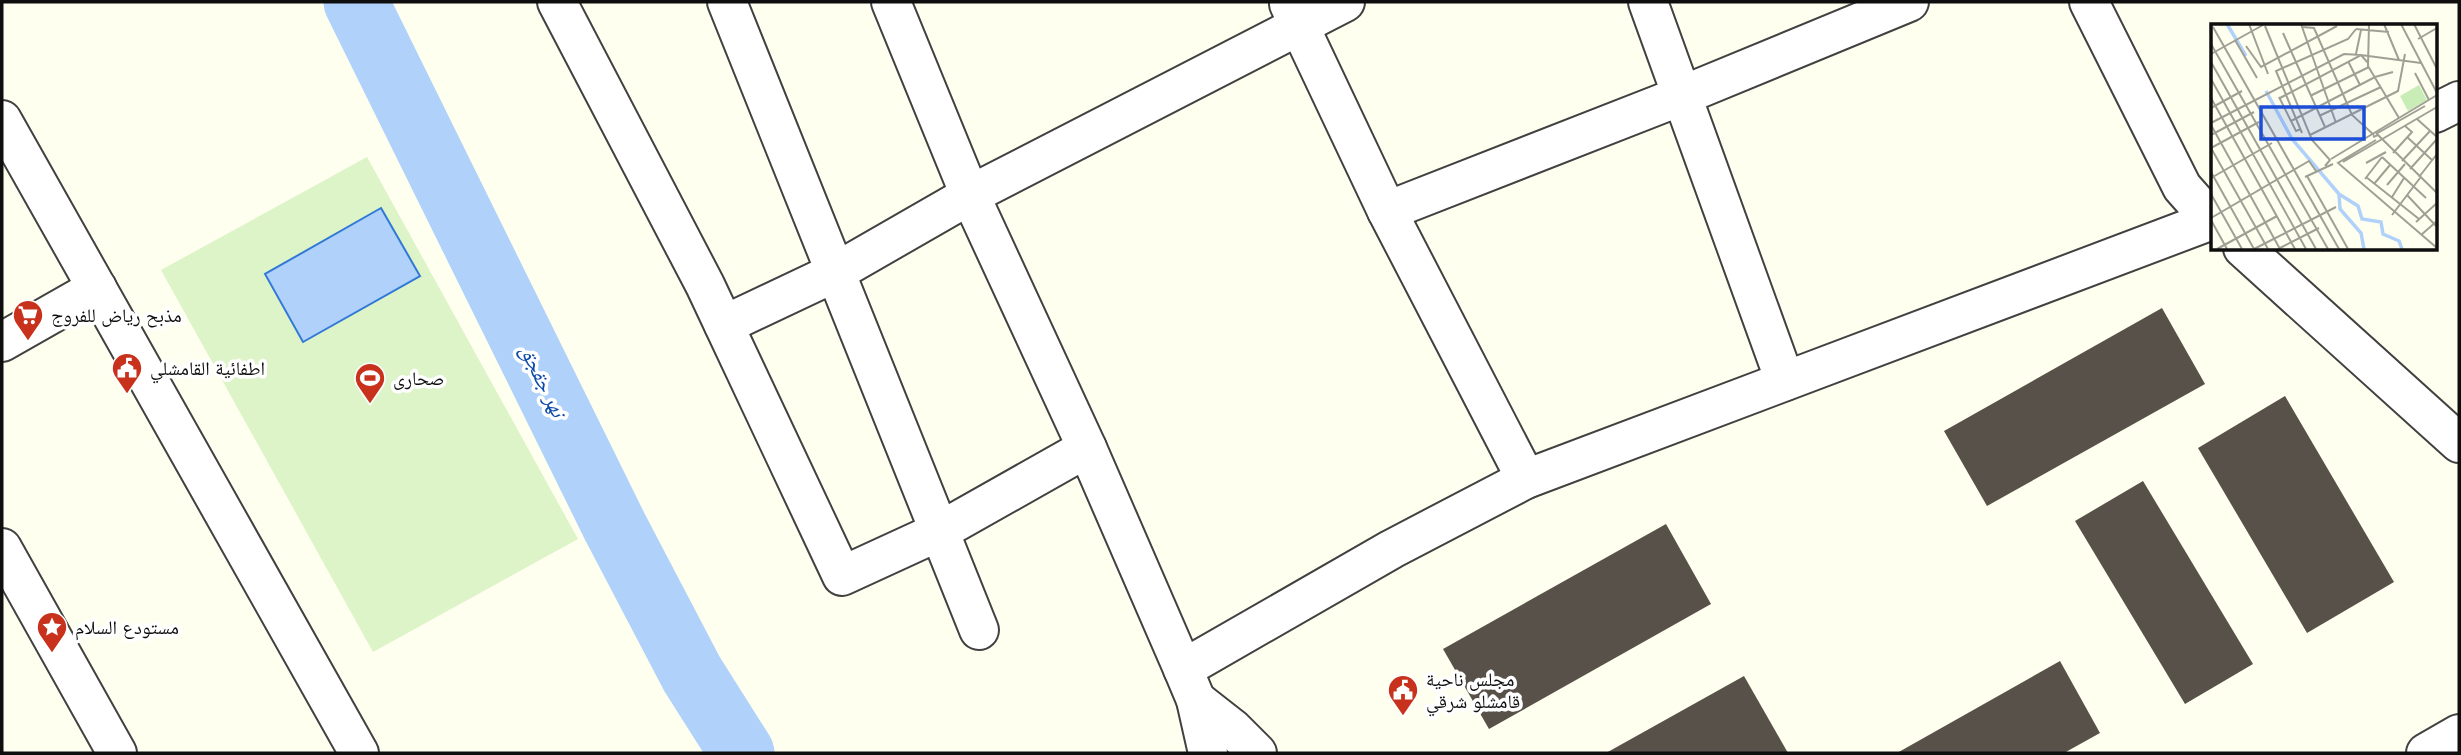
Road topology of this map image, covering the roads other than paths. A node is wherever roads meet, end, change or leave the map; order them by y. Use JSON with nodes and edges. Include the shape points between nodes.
{"nodes":[{"id":1,"x":557,"y":2,"type":"edge"},
{"id":2,"x":727,"y":2,"type":"edge"},
{"id":3,"x":891,"y":2,"type":"edge"},
{"id":4,"x":1345,"y":2,"type":"edge"},
{"id":5,"x":1648,"y":2,"type":"edge"},
{"id":6,"x":1909,"y":2,"type":"edge"},
{"id":7,"x":2089,"y":2,"type":"edge"},
{"id":8,"x":1294,"y":14,"type":"edge"},
{"id":9,"x":1681,"y":96,"type":"junction"},
{"id":10,"x":2459,"y":101,"type":"edge"},
{"id":11,"x":2436,"y":112,"type":"edge"},
{"id":12,"x":2,"y":120,"type":"edge"},
{"id":13,"x":970,"y":195,"type":"junction"},
{"id":14,"x":1387,"y":211,"type":"junction"},
{"id":15,"x":2211,"y":219,"type":"edge"},
{"id":16,"x":2211,"y":220,"type":"edge"},
{"id":17,"x":2245,"y":250,"type":"edge"},
{"id":18,"x":836,"y":272,"type":"junction"},
{"id":19,"x":97,"y":288,"type":"junction"},
{"id":20,"x":724,"y":325,"type":"junction"},
{"id":21,"x":2,"y":342,"type":"edge"},
{"id":22,"x":1785,"y":381,"type":"junction"},
{"id":23,"x":2459,"y":443,"type":"edge"},
{"id":24,"x":1087,"y":448,"type":"junction"},
{"id":25,"x":1527,"y":479,"type":"junction"},
{"id":26,"x":940,"y":531,"type":"junction"},
{"id":27,"x":2,"y":548,"type":"edge"},
{"id":28,"x":979,"y":630,"type":"dead end"},
{"id":29,"x":1189,"y":685,"type":"junction"},
{"id":30,"x":2459,"y":734,"type":"edge"},
{"id":31,"x":117,"y":753,"type":"edge"},
{"id":32,"x":359,"y":753,"type":"edge"},
{"id":33,"x":1208,"y":753,"type":"edge"},
{"id":34,"x":1257,"y":753,"type":"edge"},
{"id":35,"x":2426,"y":753,"type":"edge"}],
"edges":[{"from":1,"to":20,"type":"street"},
{"from":2,"to":18,"type":"street"},
{"from":3,"to":13,"type":"street"},
{"from":4,"to":8,"type":"street"},
{"from":5,"to":9,"type":"street"},
{"from":6,"to":9,"type":"street"},
{"from":7,"to":15,"type":"street","via":[[2182,187]]},
{"from":8,"to":13,"type":"street"},
{"from":8,"to":14,"type":"street"},
{"from":9,"to":14,"type":"street"},
{"from":9,"to":22,"type":"street"},
{"from":10,"to":11,"type":"street"},
{"from":12,"to":19,"type":"street"},
{"from":13,"to":18,"type":"street"},
{"from":13,"to":24,"type":"street"},
{"from":14,"to":25,"type":"street"},
{"from":16,"to":22,"type":"street"},
{"from":17,"to":23,"type":"street"},
{"from":18,"to":20,"type":"street"},
{"from":18,"to":26,"type":"street"},
{"from":19,"to":21,"type":"street"},
{"from":19,"to":32,"type":"street"},
{"from":20,"to":26,"type":"street","via":[[842,576]]},
{"from":22,"to":25,"type":"street"},
{"from":24,"to":26,"type":"street"},
{"from":24,"to":29,"type":"street"},
{"from":25,"to":29,"type":"street","via":[[1392,549]]},
{"from":26,"to":28,"type":"street"},
{"from":27,"to":31,"type":"street"},
{"from":29,"to":33,"type":"street"},
{"from":29,"to":34,"type":"street"},
{"from":30,"to":35,"type":"street"}]}
